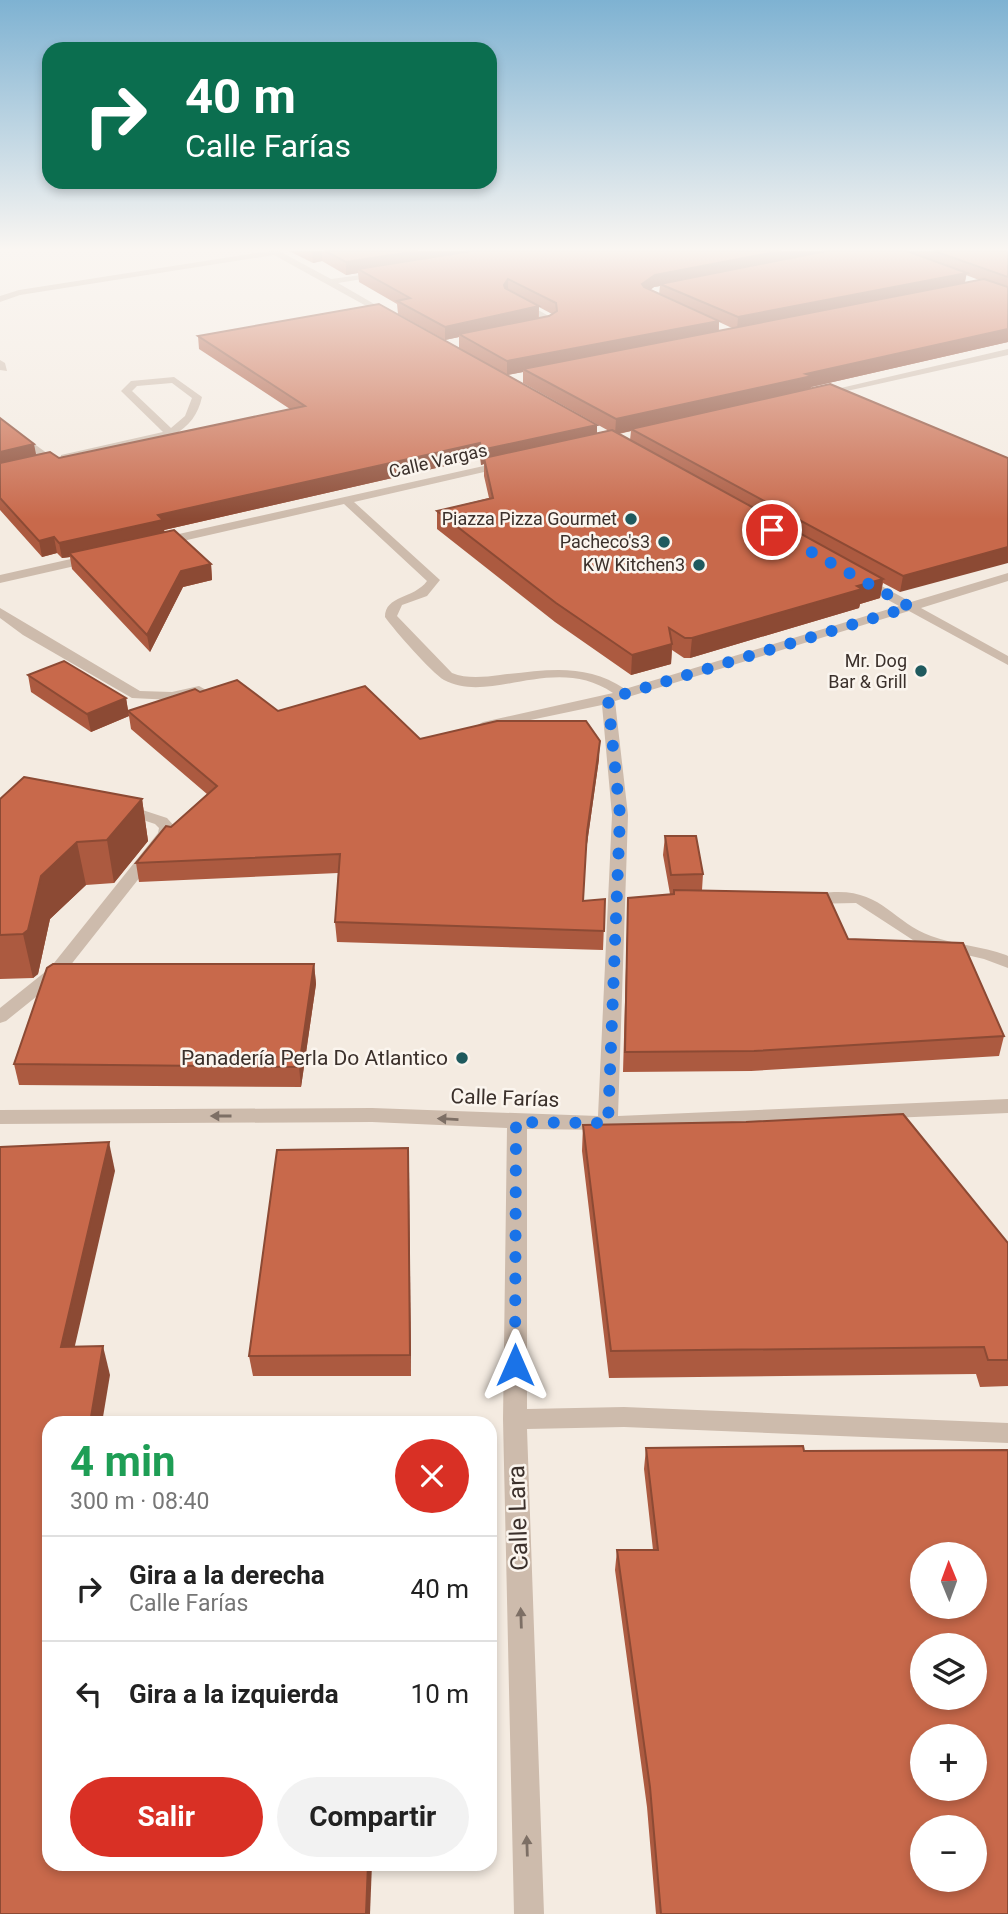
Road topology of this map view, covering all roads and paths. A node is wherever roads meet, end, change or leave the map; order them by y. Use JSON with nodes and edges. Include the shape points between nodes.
{"nodes":[{"id":1,"x":1008,"y":352,"type":"edge"},
{"id":2,"x":810,"y":396,"type":"edge"},
{"id":3,"x":0,"y":422,"type":"edge"},
{"id":4,"x":170,"y":433,"type":"junction"},
{"id":5,"x":51,"y":461,"type":"junction"},
{"id":6,"x":519,"y":461,"type":"edge"},
{"id":7,"x":0,"y":473,"type":"edge"},
{"id":8,"x":346,"y":500,"type":"junction"},
{"id":9,"x":146,"y":546,"type":"edge"},
{"id":10,"x":107,"y":555,"type":"edge"},
{"id":11,"x":850,"y":574,"type":"edge"},
{"id":12,"x":1008,"y":577,"type":"edge"},
{"id":13,"x":0,"y":579,"type":"edge"},
{"id":14,"x":910,"y":607,"type":"junction"},
{"id":15,"x":0,"y":612,"type":"edge"},
{"id":16,"x":1008,"y":661,"type":"edge"},
{"id":17,"x":199,"y":690,"type":"edge"},
{"id":18,"x":615,"y":697,"type":"junction"},
{"id":19,"x":473,"y":728,"type":"edge"},
{"id":20,"x":100,"y":801,"type":"edge"},
{"id":21,"x":792,"y":899,"type":"edge"},
{"id":22,"x":1008,"y":963,"type":"edge"},
{"id":23,"x":0,"y":1017,"type":"edge"},
{"id":24,"x":1008,"y":1107,"type":"edge"},
{"id":25,"x":0,"y":1117,"type":"edge"},
{"id":26,"x":516,"y":1122,"type":"junction"},
{"id":27,"x":608,"y":1123,"type":"junction"},
{"id":28,"x":515,"y":1419,"type":"junction"},
{"id":29,"x":1008,"y":1433,"type":"edge"},
{"id":30,"x":530,"y":1914,"type":"edge"}],
"edges":[{"from":1,"to":2,"type":"street"},
{"from":3,"to":5,"type":"street"},
{"from":4,"to":4,"type":"street","via":[[183,426],[197,397],[174,380],[134,383],[126,390]]},
{"from":4,"to":5,"type":"street"},
{"from":5,"to":7,"type":"street"},
{"from":6,"to":8,"type":"street","name":"Calle Vargas"},
{"from":8,"to":9,"type":"street","name":"Calle Vargas"},
{"from":8,"to":18,"type":"street","via":[[434,580],[421,597],[398,602],[391,617],[447,676],[476,681],[577,672],[606,680]]},
{"from":10,"to":13,"type":"street"},
{"from":11,"to":14,"type":"street"},
{"from":12,"to":14,"type":"street"},
{"from":14,"to":16,"type":"street"},
{"from":14,"to":18,"type":"street"},
{"from":15,"to":17,"type":"street","via":[[137,695],[172,696]]},
{"from":18,"to":19,"type":"street"},
{"from":18,"to":27,"type":"street","via":[[625,903]]},
{"from":20,"to":23,"type":"street","via":[[161,821],[166,834],[55,972]]},
{"from":21,"to":22,"type":"street","via":[[846,896],[863,900],[922,939]]},
{"from":24,"to":27,"type":"street","name":"Calle Farías"},
{"from":26,"to":25,"type":"street","name":"Calle Farías","one_way":true,"via":[[372,1115]]},
{"from":26,"to":27,"type":"street","name":"Calle Farías"},
{"from":26,"to":28,"type":"street","name":"Calle Lara"},
{"from":28,"to":29,"type":"street","via":[[624,1417]]},
{"from":30,"to":28,"type":"street","name":"Calle Lara","one_way":true}]}
